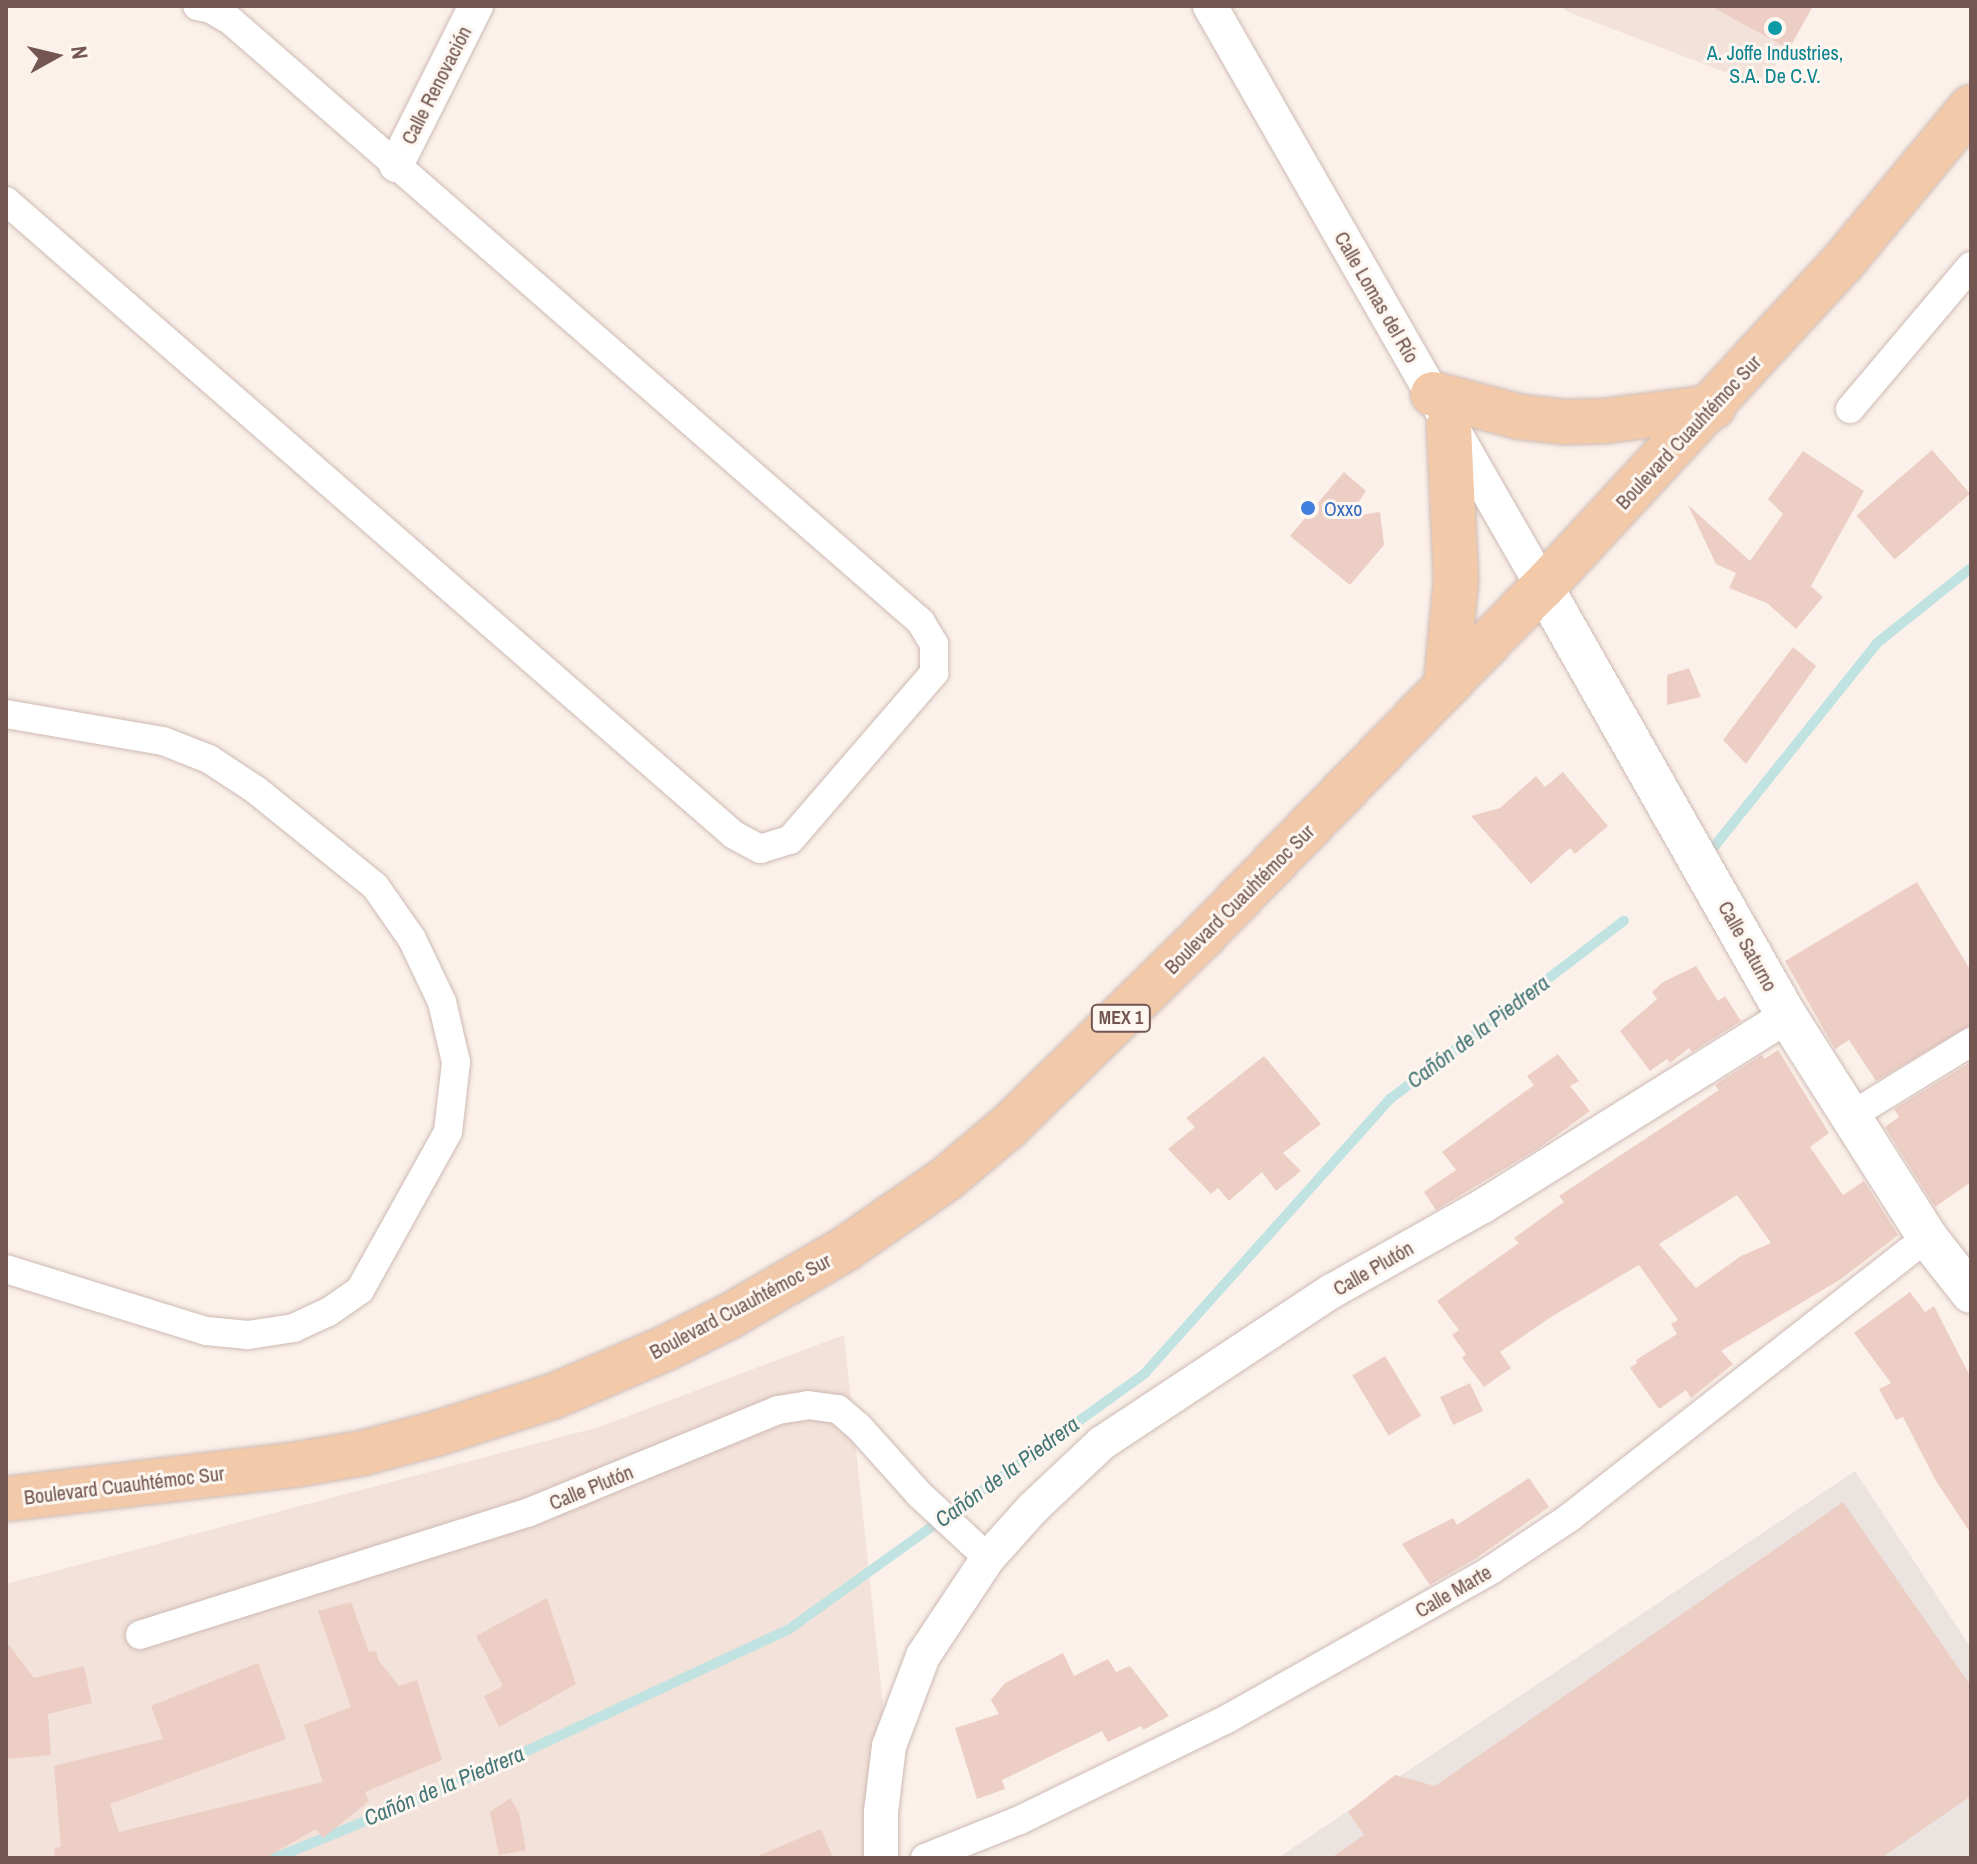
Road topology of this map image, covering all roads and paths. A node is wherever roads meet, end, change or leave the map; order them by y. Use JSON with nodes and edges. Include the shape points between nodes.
{"nodes":[{"id":1,"x":197,"y":6,"type":"edge"},
{"id":2,"x":476,"y":6,"type":"edge"},
{"id":3,"x":1210,"y":6,"type":"edge"},
{"id":4,"x":1971,"y":107,"type":"edge"},
{"id":5,"x":396,"y":165,"type":"junction"},
{"id":6,"x":6,"y":201,"type":"edge"},
{"id":7,"x":1971,"y":266,"type":"edge"},
{"id":8,"x":1713,"y":407,"type":"junction"},
{"id":9,"x":1850,"y":409,"type":"dead end"},
{"id":10,"x":1441,"y":410,"type":"junction"},
{"id":11,"x":1543,"y":587,"type":"junction"},
{"id":12,"x":1446,"y":686,"type":"junction"},
{"id":13,"x":6,"y":714,"type":"edge"},
{"id":14,"x":1787,"y":1016,"type":"junction"},
{"id":15,"x":1971,"y":1042,"type":"edge"},
{"id":16,"x":1849,"y":1117,"type":"junction"},
{"id":17,"x":1927,"y":1237,"type":"junction"},
{"id":18,"x":6,"y":1269,"type":"edge"},
{"id":19,"x":1971,"y":1293,"type":"edge"},
{"id":20,"x":6,"y":1499,"type":"edge"},
{"id":21,"x":988,"y":1558,"type":"junction"},
{"id":22,"x":140,"y":1635,"type":"dead end"},
{"id":23,"x":881,"y":1858,"type":"edge"},
{"id":24,"x":925,"y":1858,"type":"edge"}],
"edges":[{"from":1,"to":5,"type":"street","via":[[231,21]]},
{"from":2,"to":5,"type":"street","name":"Calle Renovación"},
{"from":3,"to":10,"type":"street","name":"Calle Lomas del Río"},
{"from":4,"to":8,"type":"main road","name":"Boulevard Cuauhtémoc Sur","number":"MEX 1","via":[[1843,262]]},
{"from":5,"to":6,"type":"street","via":[[921,622],[934,644],[934,673],[790,840],[760,849],[734,835]]},
{"from":7,"to":9,"type":"street"},
{"from":8,"to":10,"type":"main road","via":[[1564,422]]},
{"from":8,"to":11,"type":"main road","name":"Boulevard Cuauhtémoc Sur","number":"MEX 1"},
{"from":10,"to":11,"type":"street","name":"Calle Lomas del Río"},
{"from":10,"to":12,"type":"main road","via":[[1456,580]]},
{"from":11,"to":12,"type":"main road","name":"Boulevard Cuauhtémoc Sur","number":"MEX 1"},
{"from":11,"to":14,"type":"main road","name":"Calle Saturno"},
{"from":12,"to":20,"type":"main road","name":"Boulevard Cuauhtémoc Sur","number":"MEX 1","via":[[1008,1127],[946,1179],[845,1249],[730,1316],[554,1396],[363,1453]]},
{"from":13,"to":18,"type":"street","via":[[163,741],[209,759],[256,790],[375,886],[412,939],[442,1002],[456,1062],[448,1132],[360,1290],[294,1328],[248,1335],[206,1331]]},
{"from":14,"to":16,"type":"main road","name":"Calle Saturno"},
{"from":14,"to":21,"type":"street","name":"Calle Plutón","via":[[1483,1206],[1332,1291],[1102,1443]]},
{"from":15,"to":16,"type":"street"},
{"from":16,"to":17,"type":"main road","name":"Calle Saturno"},
{"from":17,"to":19,"type":"main road","name":"Calle Saturno"},
{"from":17,"to":24,"type":"street","name":"Calle Marte","via":[[1569,1518],[1491,1570],[1227,1719],[1020,1820]]},
{"from":21,"to":22,"type":"street","name":"Calle Plutón","via":[[838,1409],[808,1405],[778,1410],[527,1513]]},
{"from":21,"to":23,"type":"street","name":"Calle Plutón","via":[[923,1656],[889,1746]]}]}
